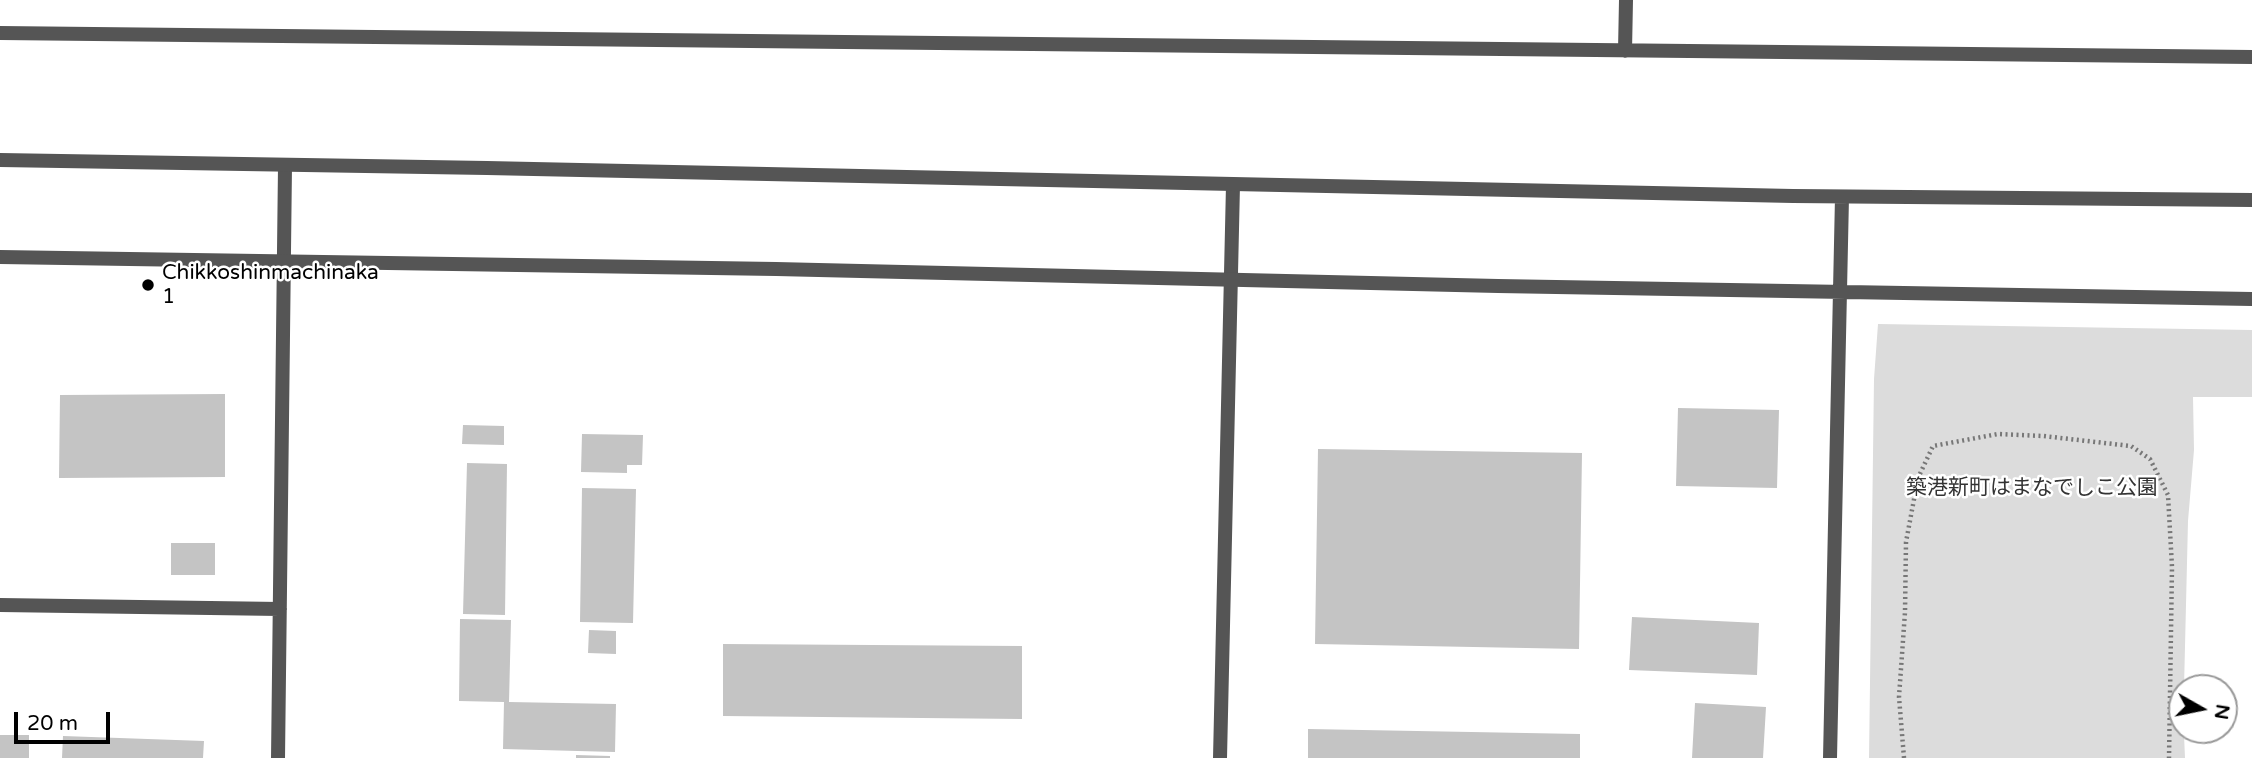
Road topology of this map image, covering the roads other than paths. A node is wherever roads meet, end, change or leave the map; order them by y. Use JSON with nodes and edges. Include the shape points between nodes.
{"nodes":[{"id":1,"x":1626,"y":0,"type":"edge"},
{"id":2,"x":0,"y":33,"type":"edge"},
{"id":3,"x":1625,"y":51,"type":"junction"},
{"id":4,"x":2252,"y":57,"type":"edge"},
{"id":5,"x":0,"y":160,"type":"edge"},
{"id":6,"x":285,"y":166,"type":"junction"},
{"id":7,"x":1233,"y":185,"type":"junction"},
{"id":8,"x":1842,"y":197,"type":"junction"},
{"id":9,"x":2252,"y":200,"type":"edge"},
{"id":10,"x":0,"y":257,"type":"edge"},
{"id":11,"x":284,"y":261,"type":"junction"},
{"id":12,"x":1231,"y":280,"type":"junction"},
{"id":13,"x":1840,"y":292,"type":"junction"},
{"id":14,"x":2252,"y":299,"type":"edge"},
{"id":15,"x":0,"y":605,"type":"edge"},
{"id":16,"x":279,"y":609,"type":"junction"},
{"id":17,"x":278,"y":758,"type":"edge"},
{"id":18,"x":1220,"y":758,"type":"edge"},
{"id":19,"x":1830,"y":758,"type":"edge"}],
"edges":[{"from":1,"to":3,"type":"street"},
{"from":2,"to":3,"type":"street"},
{"from":3,"to":4,"type":"street"},
{"from":5,"to":6,"type":"street"},
{"from":6,"to":7,"type":"street"},
{"from":6,"to":11,"type":"street"},
{"from":7,"to":8,"type":"street"},
{"from":7,"to":12,"type":"street"},
{"from":8,"to":9,"type":"street"},
{"from":8,"to":13,"type":"street"},
{"from":10,"to":11,"type":"street"},
{"from":11,"to":12,"type":"street"},
{"from":11,"to":16,"type":"street"},
{"from":12,"to":13,"type":"street"},
{"from":12,"to":18,"type":"street"},
{"from":13,"to":14,"type":"street"},
{"from":13,"to":19,"type":"street"},
{"from":15,"to":16,"type":"street"},
{"from":16,"to":17,"type":"street"}]}
